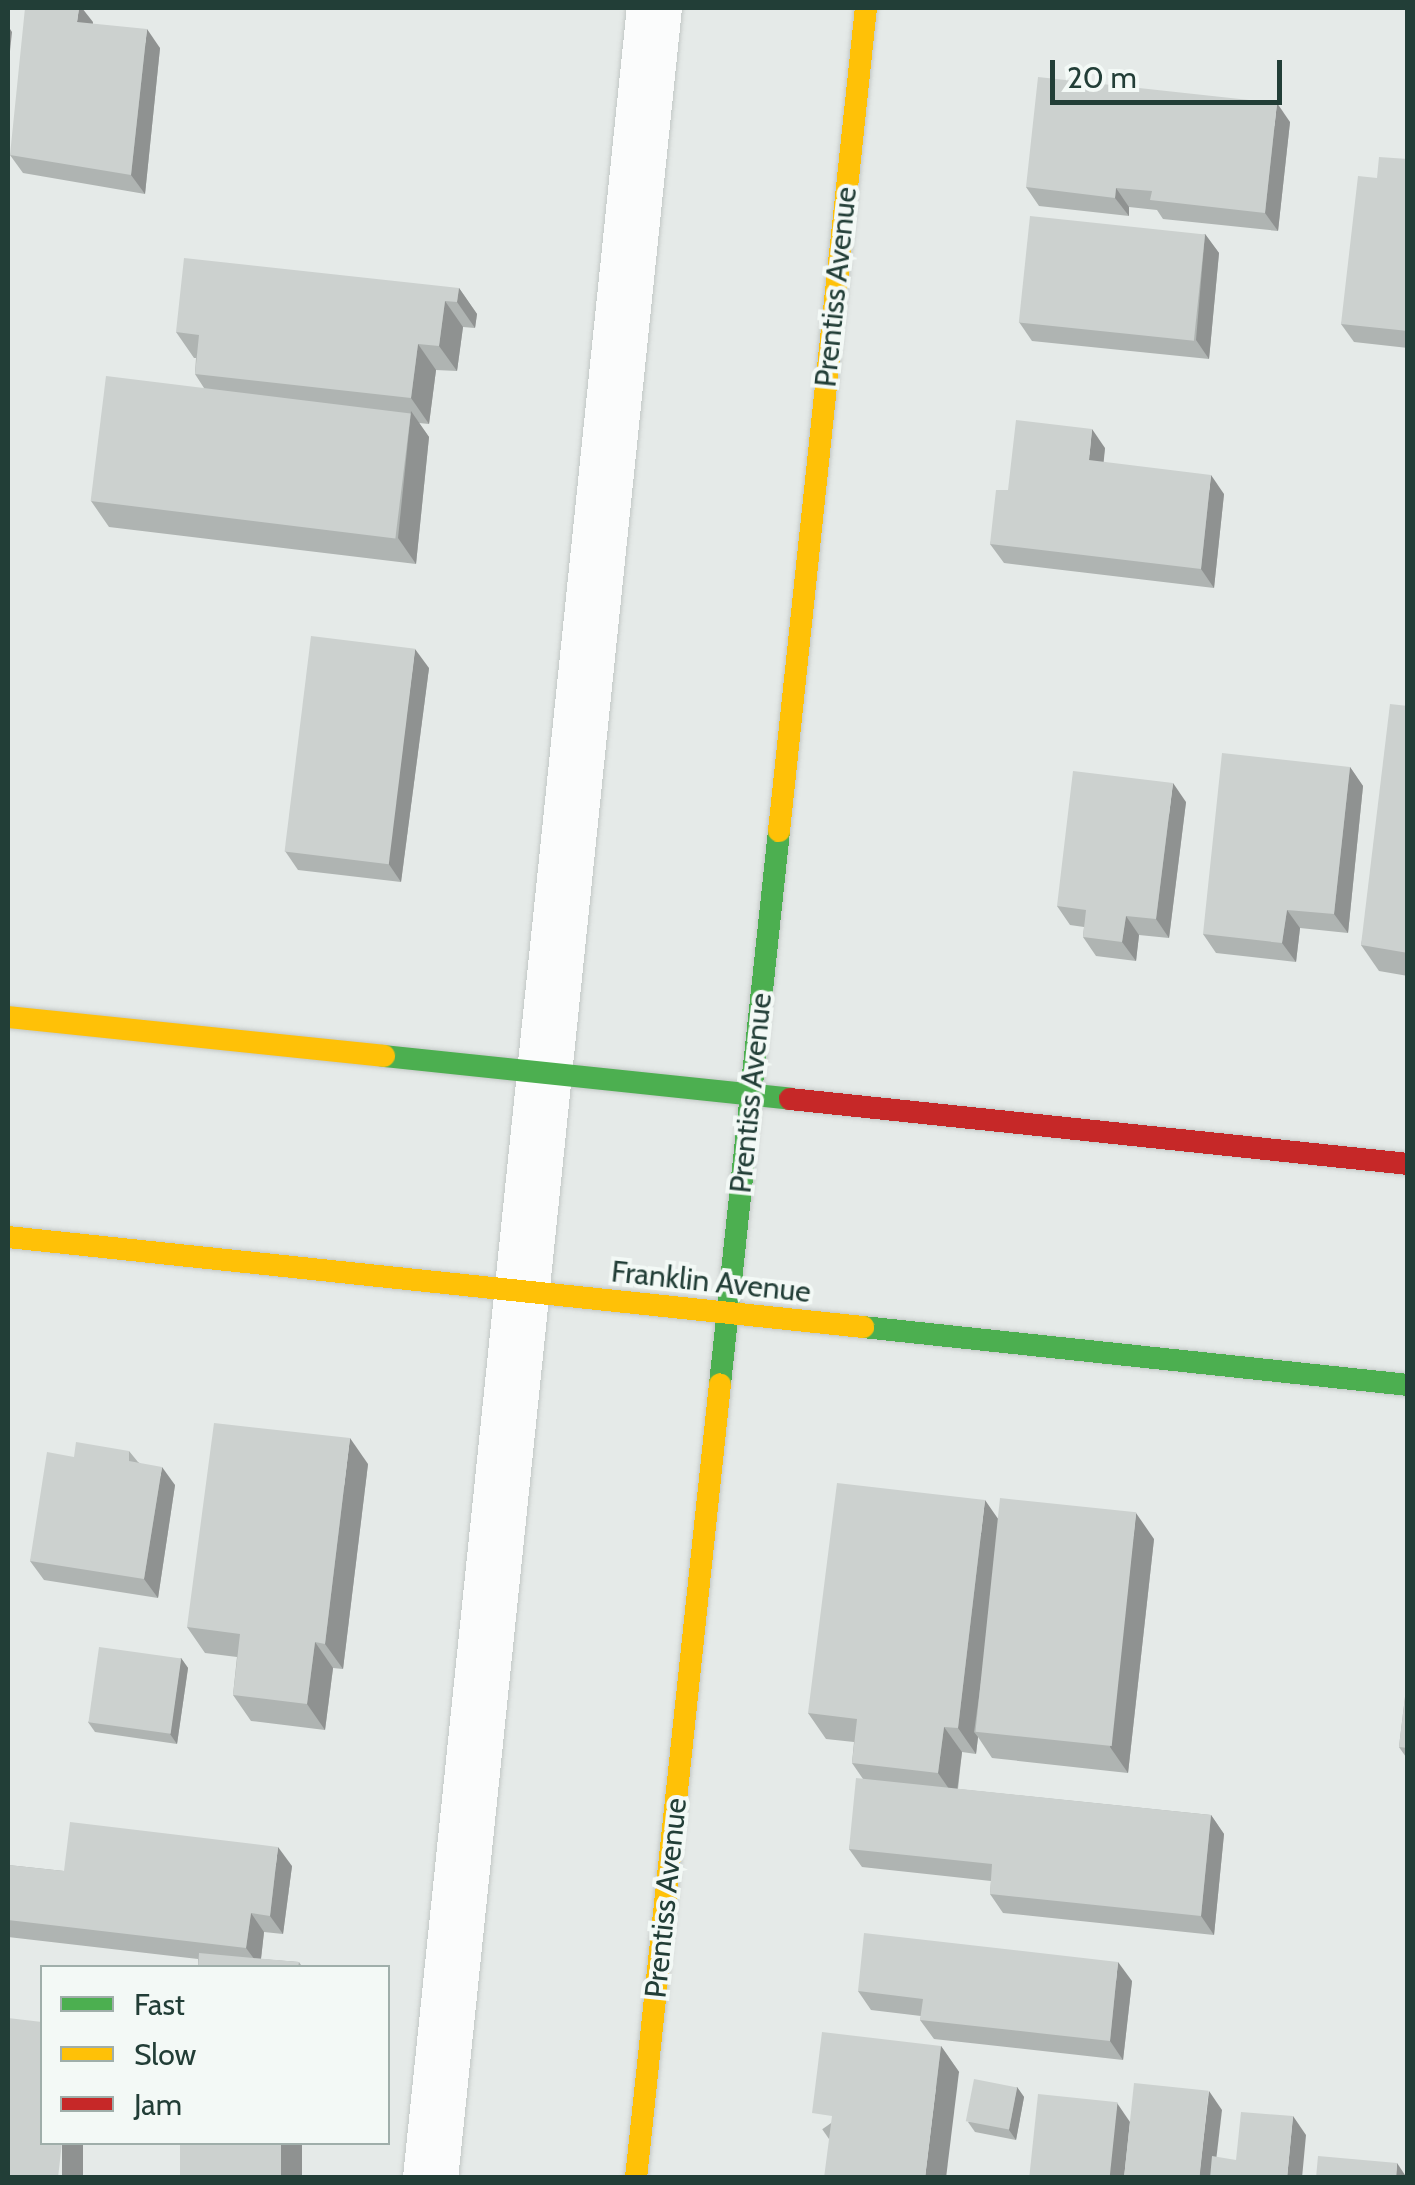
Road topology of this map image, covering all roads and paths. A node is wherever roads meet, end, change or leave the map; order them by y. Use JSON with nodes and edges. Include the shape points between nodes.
{"nodes":[{"id":1,"x":654,"y":8,"type":"edge"},
{"id":2,"x":866,"y":8,"type":"edge"},
{"id":3,"x":8,"y":1016,"type":"edge"},
{"id":4,"x":544,"y":1073,"type":"junction"},
{"id":5,"x":751,"y":1095,"type":"junction"},
{"id":6,"x":1408,"y":1164,"type":"edge"},
{"id":7,"x":8,"y":1237,"type":"edge"},
{"id":8,"x":522,"y":1291,"type":"junction"},
{"id":9,"x":728,"y":1314,"type":"junction"},
{"id":10,"x":1408,"y":1385,"type":"edge"},
{"id":11,"x":430,"y":2178,"type":"edge"},
{"id":12,"x":636,"y":2178,"type":"edge"}],
"edges":[{"from":1,"to":4,"type":"street"},
{"from":2,"to":5,"type":"street","name":"Prentiss Avenue"},
{"from":3,"to":4,"type":"street"},
{"from":4,"to":5,"type":"street"},
{"from":4,"to":8,"type":"street"},
{"from":5,"to":6,"type":"street"},
{"from":5,"to":9,"type":"street","name":"Prentiss Avenue"},
{"from":7,"to":8,"type":"street","name":"Franklin Avenue"},
{"from":8,"to":9,"type":"street","name":"Franklin Avenue"},
{"from":8,"to":11,"type":"street"},
{"from":9,"to":10,"type":"street","name":"Franklin Avenue"},
{"from":9,"to":12,"type":"street","name":"Prentiss Avenue"}]}
